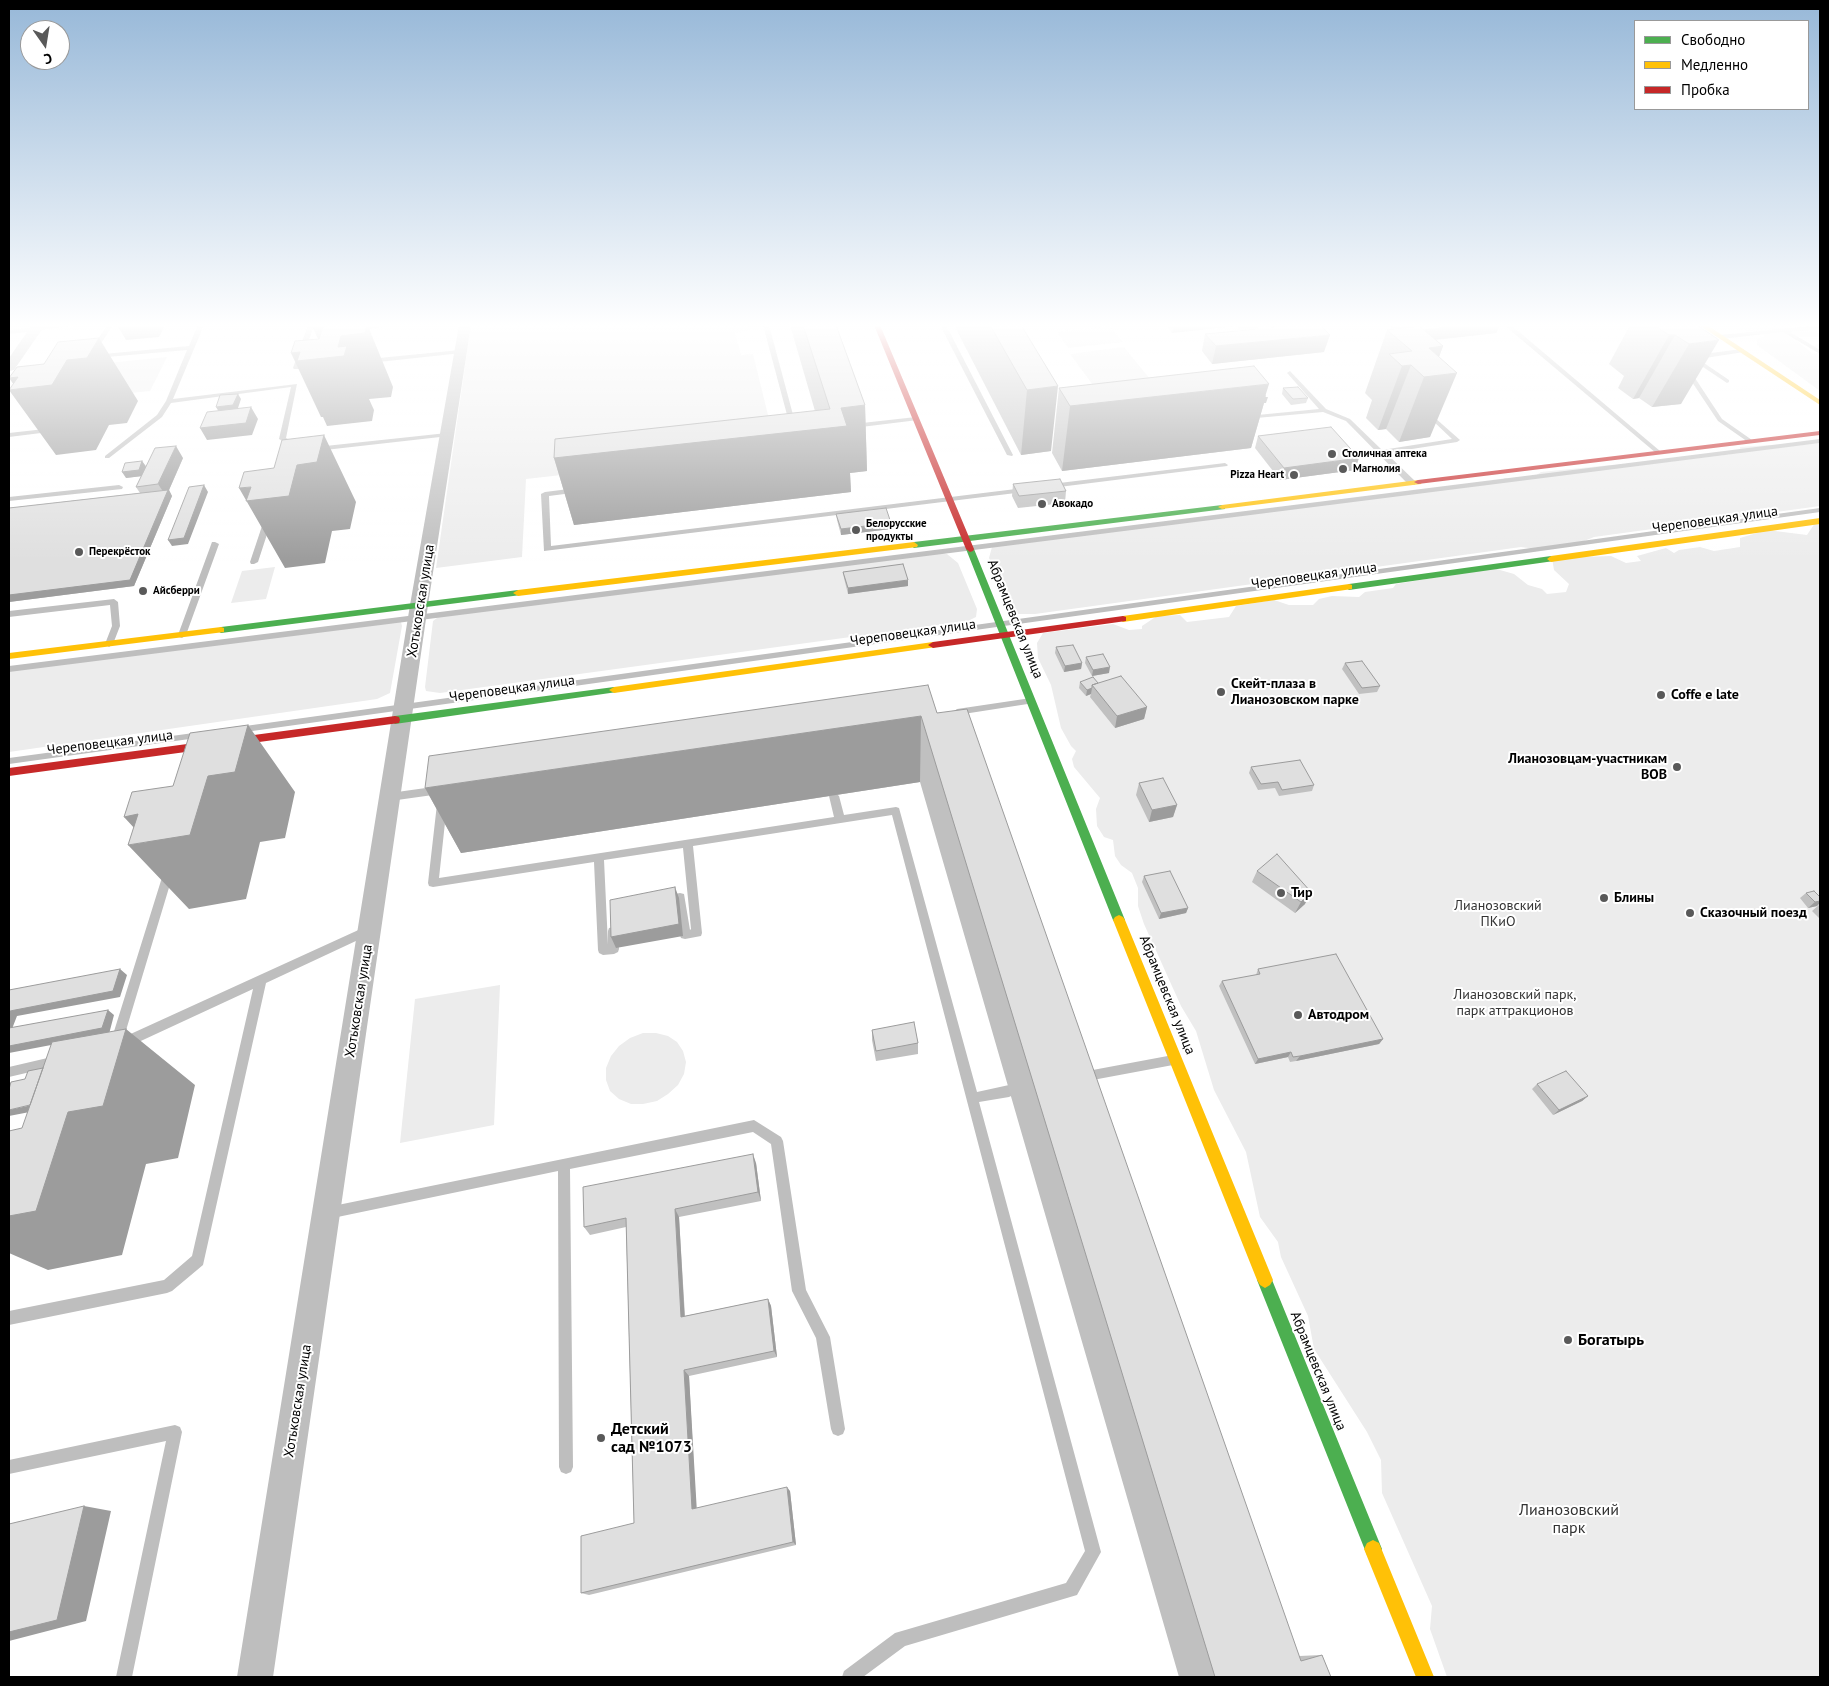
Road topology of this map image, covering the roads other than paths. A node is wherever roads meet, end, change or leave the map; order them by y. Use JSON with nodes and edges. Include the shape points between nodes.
{"nodes":[{"id":1,"x":167,"y":404,"type":"edge"},
{"id":2,"x":291,"y":404,"type":"edge"},
{"id":3,"x":452,"y":404,"type":"edge"},
{"id":4,"x":787,"y":404,"type":"edge"},
{"id":5,"x":910,"y":404,"type":"edge"},
{"id":6,"x":983,"y":404,"type":"edge"},
{"id":7,"x":1318,"y":404,"type":"edge"},
{"id":8,"x":1601,"y":404,"type":"edge"},
{"id":9,"x":1709,"y":404,"type":"edge"},
{"id":10,"x":1324,"y":410,"type":"junction"},
{"id":11,"x":56,"y":419,"type":"edge"},
{"id":12,"x":916,"y":419,"type":"junction"},
{"id":13,"x":1238,"y":419,"type":"edge"},
{"id":14,"x":1434,"y":419,"type":"edge"},
{"id":15,"x":852,"y":426,"type":"edge"},
{"id":16,"x":803,"y":431,"type":"edge"},
{"id":17,"x":1820,"y":432,"type":"edge"},
{"id":18,"x":9,"y":435,"type":"edge"},
{"id":19,"x":447,"y":435,"type":"junction"},
{"id":20,"x":1820,"y":440,"type":"edge"},
{"id":21,"x":1750,"y":441,"type":"junction"},
{"id":22,"x":298,"y":446,"type":"edge"},
{"id":23,"x":307,"y":450,"type":"edge"},
{"id":24,"x":1381,"y":452,"type":"junction"},
{"id":25,"x":1658,"y":452,"type":"junction"},
{"id":26,"x":1010,"y":455,"type":"dead end"},
{"id":27,"x":107,"y":457,"type":"dead end"},
{"id":28,"x":1225,"y":465,"type":"dead end"},
{"id":29,"x":1412,"y":483,"type":"junction"},
{"id":30,"x":119,"y":487,"type":"dead end"},
{"id":31,"x":589,"y":488,"type":"dead end"},
{"id":32,"x":1038,"y":488,"type":"edge"},
{"id":33,"x":1029,"y":489,"type":"edge"},
{"id":34,"x":9,"y":499,"type":"edge"},
{"id":35,"x":949,"y":499,"type":"junction"},
{"id":36,"x":272,"y":507,"type":"edge"},
{"id":37,"x":1820,"y":510,"type":"edge"},
{"id":38,"x":1820,"y":521,"type":"edge"},
{"id":39,"x":968,"y":543,"type":"junction"},
{"id":40,"x":215,"y":544,"type":"dead end"},
{"id":41,"x":254,"y":562,"type":"edge"},
{"id":42,"x":418,"y":611,"type":"junction"},
{"id":43,"x":9,"y":614,"type":"edge"},
{"id":44,"x":1003,"y":630,"type":"junction"},
{"id":45,"x":182,"y":634,"type":"junction"},
{"id":46,"x":109,"y":644,"type":"junction"},
{"id":47,"x":9,"y":656,"type":"edge"},
{"id":48,"x":9,"y":669,"type":"edge"},
{"id":49,"x":1032,"y":701,"type":"junction"},
{"id":50,"x":404,"y":713,"type":"junction"},
{"id":51,"x":946,"y":714,"type":"edge"},
{"id":52,"x":228,"y":731,"type":"edge"},
{"id":53,"x":206,"y":744,"type":"junction"},
{"id":54,"x":9,"y":761,"type":"edge"},
{"id":55,"x":9,"y":772,"type":"edge"},
{"id":56,"x":834,"y":796,"type":"dead end"},
{"id":57,"x":390,"y":797,"type":"junction"},
{"id":58,"x":840,"y":820,"type":"junction"},
{"id":59,"x":688,"y":844,"type":"junction"},
{"id":60,"x":173,"y":856,"type":"edge"},
{"id":61,"x":599,"y":859,"type":"junction"},
{"id":62,"x":651,"y":903,"type":"edge"},
{"id":63,"x":612,"y":911,"type":"edge"},
{"id":64,"x":370,"y":929,"type":"junction"},
{"id":65,"x":261,"y":979,"type":"junction"},
{"id":66,"x":67,"y":1058,"type":"edge"},
{"id":67,"x":1177,"y":1059,"type":"junction"},
{"id":68,"x":9,"y":1072,"type":"edge"},
{"id":69,"x":1072,"y":1079,"type":"edge"},
{"id":70,"x":1009,"y":1091,"type":"dead end"},
{"id":71,"x":972,"y":1098,"type":"junction"},
{"id":72,"x":564,"y":1164,"type":"junction"},
{"id":73,"x":326,"y":1213,"type":"junction"},
{"id":74,"x":9,"y":1318,"type":"edge"},
{"id":75,"x":838,"y":1429,"type":"dead end"},
{"id":76,"x":9,"y":1467,"type":"edge"},
{"id":77,"x":566,"y":1467,"type":"dead end"},
{"id":78,"x":124,"y":1677,"type":"edge"},
{"id":79,"x":256,"y":1677,"type":"edge"},
{"id":80,"x":850,"y":1677,"type":"edge"},
{"id":81,"x":1426,"y":1677,"type":"edge"}],
"edges":[{"from":1,"to":27,"type":"lane","via":[[160,416]]},
{"from":2,"to":22,"type":"lane","via":[[282,440]]},
{"from":3,"to":19,"type":"street","name":"Хотьковская улица"},
{"from":4,"to":16,"type":"lane","via":[[794,432]]},
{"from":5,"to":12,"type":"main road","name":"Абрамцевская улица"},
{"from":6,"to":26,"type":"lane"},
{"from":7,"to":10,"type":"lane"},
{"from":8,"to":25,"type":"lane"},
{"from":9,"to":21,"type":"lane","via":[[1720,420]]},
{"from":10,"to":13,"type":"lane"},
{"from":10,"to":24,"type":"lane","via":[[1348,420]]},
{"from":11,"to":18,"type":"lane","via":[[47,432]]},
{"from":12,"to":15,"type":"lane"},
{"from":12,"to":35,"type":"main road","name":"Абрамцевская улица"},
{"from":14,"to":24,"type":"lane","via":[[1457,440]]},
{"from":17,"to":21,"type":"main road"},
{"from":19,"to":23,"type":"lane"},
{"from":19,"to":42,"type":"street","name":"Хотьковская улица"},
{"from":20,"to":39,"type":"lane"},
{"from":21,"to":25,"type":"main road"},
{"from":24,"to":29,"type":"lane"},
{"from":25,"to":29,"type":"main road"},
{"from":28,"to":32,"type":"lane"},
{"from":29,"to":39,"type":"main road"},
{"from":30,"to":34,"type":"lane"},
{"from":31,"to":35,"type":"lane","via":[[545,494],[547,549]]},
{"from":33,"to":35,"type":"lane"},
{"from":35,"to":39,"type":"main road","name":"Абрамцевская улица"},
{"from":36,"to":41,"type":"lane"},
{"from":37,"to":44,"type":"lane","name":"Череповецкая улица"},
{"from":38,"to":44,"type":"main road","name":"Череповецкая улица"},
{"from":39,"to":42,"type":"main road"},
{"from":39,"to":44,"type":"main road","name":"Абрамцевская улица"},
{"from":40,"to":45,"type":"lane"},
{"from":42,"to":45,"type":"main road"},
{"from":42,"to":48,"type":"lane"},
{"from":42,"to":50,"type":"street","name":"Хотьковская улица"},
{"from":43,"to":46,"type":"lane","via":[[114,602],[116,626]]},
{"from":44,"to":49,"type":"main road","name":"Абрамцевская улица"},
{"from":44,"to":50,"type":"main road","name":"Череповецкая улица"},
{"from":45,"to":46,"type":"main road"},
{"from":46,"to":47,"type":"main road"},
{"from":49,"to":51,"type":"lane"},
{"from":49,"to":67,"type":"main road","name":"Абрамцевская улица"},
{"from":50,"to":52,"type":"lane","name":"Череповецкая улица"},
{"from":50,"to":53,"type":"main road","name":"Череповецкая улица"},
{"from":50,"to":57,"type":"street","name":"Хотьковская улица"},
{"from":53,"to":54,"type":"lane","name":"Череповецкая улица"},
{"from":53,"to":55,"type":"main road","name":"Череповецкая улица"},
{"from":56,"to":58,"type":"lane"},
{"from":57,"to":61,"type":"lane","via":[[448,789],[433,883]]},
{"from":57,"to":64,"type":"street","name":"Хотьковская улица"},
{"from":58,"to":59,"type":"lane"},
{"from":58,"to":71,"type":"lane","via":[[896,811]]},
{"from":59,"to":61,"type":"lane"},
{"from":59,"to":62,"type":"lane","via":[[697,933],[685,935],[680,896]]},
{"from":60,"to":65,"type":"lane","via":[[111,1050]]},
{"from":61,"to":63,"type":"lane","via":[[603,950],[614,949]]},
{"from":64,"to":65,"type":"lane"},
{"from":64,"to":73,"type":"street","name":"Хотьковская улица"},
{"from":65,"to":74,"type":"lane","via":[[198,1260],[167,1286]]},
{"from":66,"to":68,"type":"lane"},
{"from":67,"to":69,"type":"lane"},
{"from":67,"to":81,"type":"main road","name":"Абрамцевская улица"},
{"from":70,"to":71,"type":"lane"},
{"from":71,"to":80,"type":"lane","via":[[1093,1552],[1071,1589],[901,1639]]},
{"from":72,"to":73,"type":"lane"},
{"from":72,"to":75,"type":"lane","via":[[754,1126],[777,1141],[799,1291],[823,1337]]},
{"from":72,"to":77,"type":"lane"},
{"from":73,"to":79,"type":"street","name":"Хотьковская улица"},
{"from":76,"to":78,"type":"lane","via":[[175,1432]]}]}
